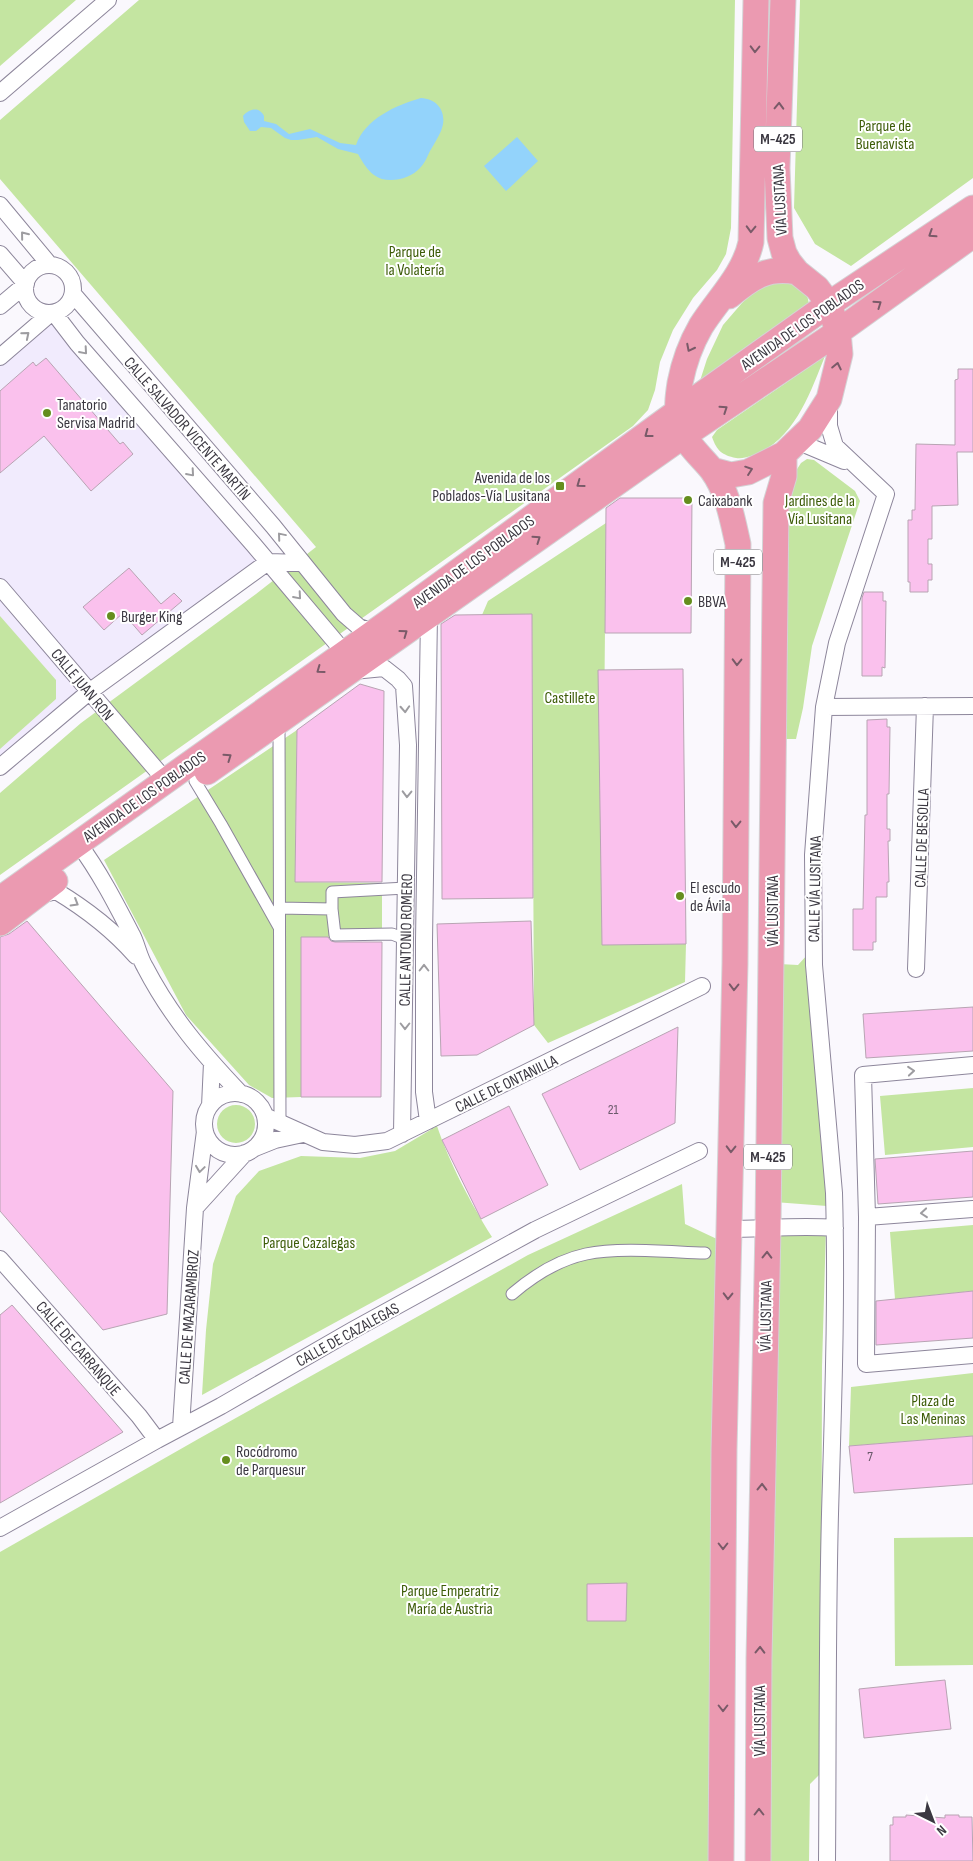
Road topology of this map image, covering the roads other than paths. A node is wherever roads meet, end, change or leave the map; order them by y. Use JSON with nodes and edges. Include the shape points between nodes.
{"nodes":[{"id":1,"x":108,"y":0,"type":"edge"},
{"id":2,"x":756,"y":0,"type":"edge"},
{"id":3,"x":783,"y":0,"type":"edge"},
{"id":4,"x":0,"y":93,"type":"edge"},
{"id":5,"x":0,"y":205,"type":"edge"},
{"id":6,"x":973,"y":208,"type":"edge"},
{"id":7,"x":973,"y":235,"type":"edge"},
{"id":8,"x":0,"y":254,"type":"edge"},
{"id":9,"x":49,"y":264,"type":"junction"},
{"id":10,"x":797,"y":272,"type":"junction"},
{"id":11,"x":25,"y":284,"type":"junction"},
{"id":12,"x":73,"y":294,"type":"junction"},
{"id":13,"x":829,"y":304,"type":"junction"},
{"id":14,"x":0,"y":306,"type":"edge"},
{"id":15,"x":715,"y":307,"type":"junction"},
{"id":16,"x":53,"y":313,"type":"junction"},
{"id":17,"x":838,"y":332,"type":"junction"},
{"id":18,"x":0,"y":357,"type":"edge"},
{"id":19,"x":829,"y":399,"type":"junction"},
{"id":20,"x":677,"y":412,"type":"junction"},
{"id":21,"x":683,"y":436,"type":"junction"},
{"id":22,"x":789,"y":449,"type":"junction"},
{"id":23,"x":855,"y":467,"type":"junction"},
{"id":24,"x":712,"y":470,"type":"junction"},
{"id":25,"x":268,"y":562,"type":"junction"},
{"id":26,"x":303,"y":563,"type":"junction"},
{"id":27,"x":0,"y":587,"type":"edge"},
{"id":28,"x":429,"y":615,"type":"junction"},
{"id":29,"x":374,"y":632,"type":"junction"},
{"id":30,"x":347,"y":662,"type":"junction"},
{"id":31,"x":428,"y":685,"type":"junction"},
{"id":32,"x":404,"y":686,"type":"junction"},
{"id":33,"x":90,"y":692,"type":"junction"},
{"id":34,"x":925,"y":706,"type":"junction"},
{"id":35,"x":973,"y":706,"type":"edge"},
{"id":36,"x":824,"y":707,"type":"junction"},
{"id":37,"x":279,"y":722,"type":"junction"},
{"id":38,"x":0,"y":767,"type":"edge"},
{"id":39,"x":166,"y":781,"type":"junction"},
{"id":40,"x":194,"y":781,"type":"junction"},
{"id":41,"x":83,"y":849,"type":"junction"},
{"id":42,"x":406,"y":888,"type":"junction"},
{"id":43,"x":31,"y":898,"type":"junction"},
{"id":44,"x":0,"y":899,"type":"edge"},
{"id":45,"x":279,"y":908,"type":"junction"},
{"id":46,"x":332,"y":909,"type":"junction"},
{"id":47,"x":0,"y":923,"type":"edge"},
{"id":48,"x":279,"y":928,"type":"junction"},
{"id":49,"x":405,"y":939,"type":"junction"},
{"id":50,"x":144,"y":966,"type":"junction"},
{"id":51,"x":916,"y":969,"type":"dead end"},
{"id":52,"x":702,"y":986,"type":"dead end"},
{"id":53,"x":212,"y":1063,"type":"junction"},
{"id":54,"x":973,"y":1065,"type":"edge"},
{"id":55,"x":241,"y":1094,"type":"junction"},
{"id":56,"x":210,"y":1106,"type":"junction"},
{"id":57,"x":272,"y":1119,"type":"junction"},
{"id":58,"x":428,"y":1121,"type":"junction"},
{"id":59,"x":206,"y":1131,"type":"junction"},
{"id":60,"x":303,"y":1134,"type":"junction"},
{"id":61,"x":402,"y":1134,"type":"junction"},
{"id":62,"x":249,"y":1151,"type":"junction"},
{"id":63,"x":699,"y":1151,"type":"dead end"},
{"id":64,"x":195,"y":1208,"type":"junction"},
{"id":65,"x":973,"y":1209,"type":"edge"},
{"id":66,"x":867,"y":1217,"type":"junction"},
{"id":67,"x":768,"y":1228,"type":"junction"},
{"id":68,"x":835,"y":1228,"type":"junction"},
{"id":69,"x":730,"y":1229,"type":"junction"},
{"id":70,"x":705,"y":1253,"type":"dead end"},
{"id":71,"x":0,"y":1258,"type":"edge"},
{"id":72,"x":512,"y":1294,"type":"dead end"},
{"id":73,"x":973,"y":1355,"type":"edge"},
{"id":74,"x":181,"y":1427,"type":"junction"},
{"id":75,"x":157,"y":1440,"type":"junction"},
{"id":76,"x":0,"y":1528,"type":"edge"},
{"id":77,"x":721,"y":1861,"type":"edge"},
{"id":78,"x":758,"y":1861,"type":"edge"},
{"id":79,"x":828,"y":1861,"type":"edge"}],
"edges":[{"from":1,"to":4,"type":"street"},
{"from":2,"to":15,"type":"main road","name":"VÍA LUSITANA","number":"M-425","one_way":true,"via":[[749,251],[741,269]]},
{"from":10,"to":3,"type":"main road","name":"VÍA LUSITANA","number":"M-425","one_way":true,"via":[[784,253],[780,238],[777,168]]},
{"from":9,"to":5,"type":"street","one_way":true},
{"from":6,"to":13,"type":"main road","name":"AVENIDA DE LOS POBLADOS","one_way":true},
{"from":17,"to":7,"type":"main road","name":"AVENIDA DE LOS POBLADOS","one_way":true},
{"from":8,"to":11,"type":"street"},
{"from":9,"to":11,"type":"street","via":[[34,270]]},
{"from":9,"to":12,"type":"street","via":[[68,273],[74,287]]},
{"from":10,"to":13,"type":"main road","name":"VÍA LUSITANA","number":"M-425","via":[[817,288]]},
{"from":10,"to":15,"type":"main road","number":"M-425","via":[[783,269],[762,274]]},
{"from":11,"to":14,"type":"street"},
{"from":11,"to":16,"type":"street","via":[[31,305],[44,313]]},
{"from":12,"to":16,"type":"street","via":[[65,307]]},
{"from":26,"to":12,"type":"street","name":"CALLE SALVADOR VICENTE MARTÍN","one_way":true},
{"from":13,"to":17,"type":"main road","name":"VÍA LUSITANA"},
{"from":13,"to":20,"type":"main road","name":"AVENIDA DE LOS POBLADOS"},
{"from":15,"to":20,"type":"main road","name":"VÍA LUSITANA","number":"M-425","one_way":true,"via":[[685,358]]},
{"from":18,"to":16,"type":"street","one_way":true},
{"from":16,"to":25,"type":"street","name":"CALLE SALVADOR VICENTE MARTÍN","one_way":true},
{"from":19,"to":17,"type":"main road","name":"VÍA LUSITANA","one_way":true,"via":[[840,354]]},
{"from":21,"to":17,"type":"main road","name":"AVENIDA DE LOS POBLADOS","one_way":true},
{"from":19,"to":22,"type":"main road","name":"VÍA LUSITANA","via":[[810,429]]},
{"from":19,"to":23,"type":"street","name":"CALLE VÍA LUSITANA","via":[[829,426],[835,446]]},
{"from":20,"to":21,"type":"main road","name":"VÍA LUSITANA","number":"M-425"},
{"from":20,"to":29,"type":"main road","name":"AVENIDA DE LOS POBLADOS","one_way":true},
{"from":21,"to":24,"type":"main road","name":"VÍA LUSITANA","number":"M-425"},
{"from":28,"to":21,"type":"main road","name":"AVENIDA DE LOS POBLADOS","one_way":true},
{"from":22,"to":23,"type":"street","name":"CALLE VÍA LUSITANA","via":[[806,445]]},
{"from":24,"to":22,"type":"main road","one_way":true,"via":[[731,475],[748,472]]},
{"from":22,"to":67,"type":"main road","name":"VÍA LUSITANA","number":"M-425","via":[[776,503]]},
{"from":23,"to":36,"type":"street","name":"CALLE VÍA LUSITANA","via":[[886,494],[837,643]]},
{"from":24,"to":69,"type":"main road","name":"VÍA LUSITANA","number":"M-425","one_way":true,"via":[[725,492],[738,544]]},
{"from":25,"to":26,"type":"street"},
{"from":25,"to":30,"type":"street","name":"CALLE SALVADOR VICENTE MARTÍN","one_way":true},
{"from":25,"to":33,"type":"street"},
{"from":26,"to":29,"type":"street","name":"CALLE SALVADOR VICENTE MARTÍN","via":[[350,621]]},
{"from":27,"to":33,"type":"street","name":"CALLE JUAN RON"},
{"from":30,"to":28,"type":"main road","name":"AVENIDA DE LOS POBLADOS","one_way":true,"via":[[372,656]]},
{"from":28,"to":31,"type":"street","name":"CALLE ANTONIO ROMERO"},
{"from":29,"to":30,"type":"main road","name":"AVENIDA DE LOS POBLADOS"},
{"from":30,"to":32,"type":"street","via":[[384,668]]},
{"from":30,"to":37,"type":"main road","name":"AVENIDA DE LOS POBLADOS"},
{"from":30,"to":39,"type":"main road","name":"AVENIDA DE LOS POBLADOS","one_way":true},
{"from":31,"to":32,"type":"street"},
{"from":58,"to":31,"type":"street","name":"CALLE ANTONIO ROMERO","one_way":true,"via":[[424,1092]]},
{"from":32,"to":42,"type":"street","name":"CALLE ANTONIO ROMERO","one_way":true,"via":[[408,745]]},
{"from":33,"to":38,"type":"street"},
{"from":33,"to":39,"type":"street","name":"CALLE JUAN RON"},
{"from":34,"to":35,"type":"street"},
{"from":34,"to":36,"type":"street"},
{"from":34,"to":51,"type":"street","name":"CALLE DE BESOLLA"},
{"from":36,"to":68,"type":"street","name":"CALLE VÍA LUSITANA","via":[[813,855],[814,965]]},
{"from":40,"to":37,"type":"main road","name":"AVENIDA DE LOS POBLADOS","one_way":true},
{"from":37,"to":45,"type":"street"},
{"from":39,"to":41,"type":"main road","name":"AVENIDA DE LOS POBLADOS"},
{"from":40,"to":41,"type":"main road","name":"AVENIDA DE LOS POBLADOS"},
{"from":40,"to":48,"type":"street"},
{"from":41,"to":43,"type":"main road","name":"AVENIDA DE LOS POBLADOS"},
{"from":41,"to":44,"type":"main road","name":"AVENIDA DE LOS POBLADOS"},
{"from":41,"to":50,"type":"street","via":[[132,936]]},
{"from":42,"to":46,"type":"street","via":[[332,892]]},
{"from":42,"to":49,"type":"street","name":"CALLE ANTONIO ROMERO"},
{"from":43,"to":47,"type":"main road","name":"AVENIDA DE LOS POBLADOS"},
{"from":43,"to":50,"type":"street","one_way":true,"via":[[56,891],[82,907],[122,941]]},
{"from":45,"to":46,"type":"street"},
{"from":45,"to":48,"type":"street"},
{"from":46,"to":49,"type":"street","via":[[334,935],[392,934]]},
{"from":48,"to":57,"type":"street"},
{"from":49,"to":61,"type":"street","name":"CALLE ANTONIO ROMERO","one_way":true},
{"from":50,"to":53,"type":"street","via":[[179,1025]]},
{"from":52,"to":58,"type":"street","name":"CALLE DE ONTANILLA"},
{"from":53,"to":55,"type":"street"},
{"from":53,"to":56,"type":"street"},
{"from":66,"to":54,"type":"street","one_way":true,"via":[[863,1075]]},
{"from":55,"to":56,"type":"street","via":[[224,1095]]},
{"from":55,"to":57,"type":"street","via":[[256,1101]]},
{"from":56,"to":59,"type":"street","via":[[204,1122]]},
{"from":57,"to":60,"type":"street","name":"CALLE DE ONTANILLA"},
{"from":57,"to":62,"type":"street","via":[[266,1125],[260,1142]]},
{"from":58,"to":61,"type":"street","name":"CALLE DE ONTANILLA"},
{"from":59,"to":62,"type":"street","via":[[209,1140],[225,1153]]},
{"from":59,"to":64,"type":"street","name":"CALLE DE MAZARAMBROZ","one_way":true},
{"from":60,"to":61,"type":"street","name":"CALLE DE ONTANILLA","via":[[323,1142],[355,1145],[387,1141]]},
{"from":60,"to":62,"type":"street"},
{"from":62,"to":64,"type":"street"},
{"from":63,"to":74,"type":"street","name":"CALLE DE CAZALEGAS","via":[[535,1230]]},
{"from":64,"to":74,"type":"street","name":"CALLE DE MAZARAMBROZ"},
{"from":65,"to":66,"type":"street","one_way":true},
{"from":66,"to":73,"type":"street","via":[[866,1364]]},
{"from":67,"to":68,"type":"street"},
{"from":67,"to":69,"type":"street"},
{"from":78,"to":67,"type":"main road","name":"VÍA LUSITANA","number":"M-425","one_way":true},
{"from":68,"to":79,"type":"street"},
{"from":69,"to":77,"type":"main road","name":"VÍA LUSITANA","number":"M-425","one_way":true,"via":[[724,1450]]},
{"from":70,"to":72,"type":"street","via":[[585,1254],[547,1269]]},
{"from":71,"to":75,"type":"street","name":"CALLE DE CARRANQUE"},
{"from":74,"to":75,"type":"street","name":"CALLE DE CAZALEGAS"},
{"from":75,"to":76,"type":"street","name":"CALLE DE CAZALEGAS"}]}
